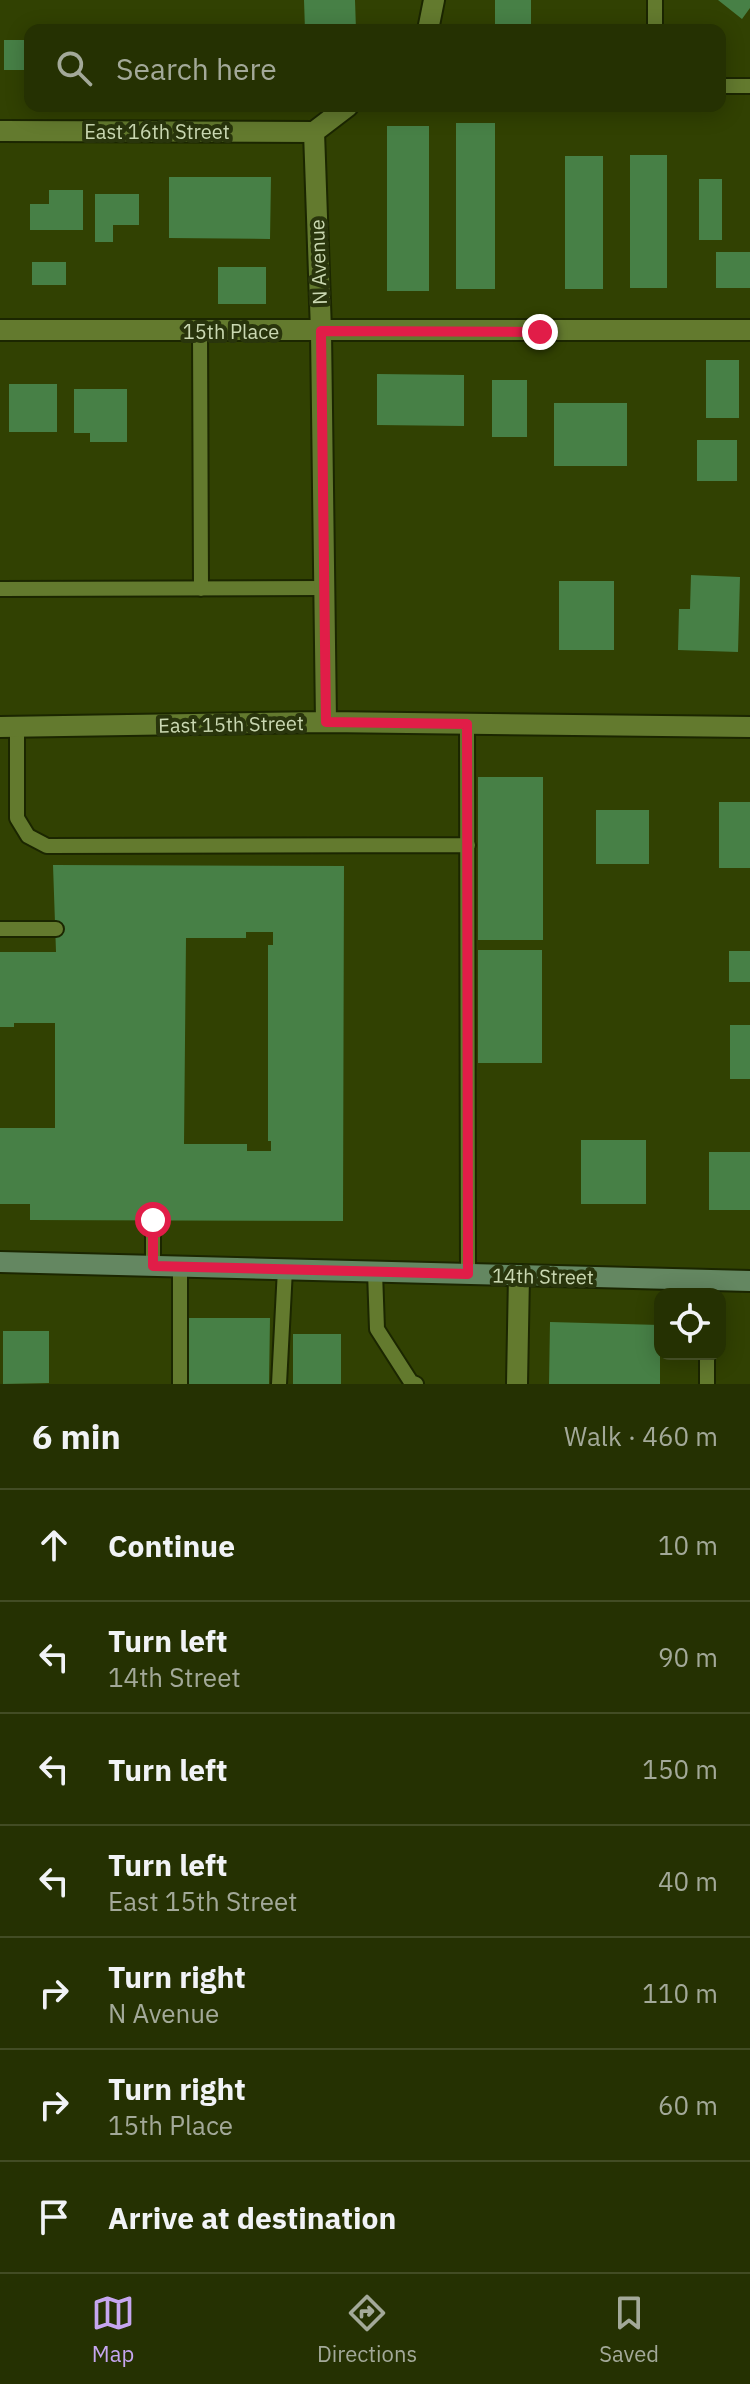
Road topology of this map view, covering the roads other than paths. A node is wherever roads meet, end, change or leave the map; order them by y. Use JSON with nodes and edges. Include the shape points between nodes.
{"nodes":[{"id":1,"x":434,"y":0,"type":"edge"},
{"id":2,"x":655,"y":0,"type":"edge"},
{"id":3,"x":429,"y":24,"type":"edge"},
{"id":4,"x":655,"y":24,"type":"edge"},
{"id":5,"x":726,"y":86,"type":"edge"},
{"id":6,"x":750,"y":86,"type":"edge"},
{"id":7,"x":340,"y":112,"type":"edge"},
{"id":8,"x":0,"y":131,"type":"edge"},
{"id":9,"x":314,"y":132,"type":"junction"},
{"id":10,"x":0,"y":330,"type":"edge"},
{"id":11,"x":750,"y":330,"type":"edge"},
{"id":12,"x":200,"y":331,"type":"junction"},
{"id":13,"x":321,"y":331,"type":"junction"},
{"id":14,"x":324,"y":588,"type":"junction"},
{"id":15,"x":0,"y":589,"type":"edge"},
{"id":16,"x":201,"y":589,"type":"junction"},
{"id":17,"x":326,"y":722,"type":"junction"},
{"id":18,"x":467,"y":724,"type":"junction"},
{"id":19,"x":9,"y":727,"type":"edge"},
{"id":20,"x":750,"y":727,"type":"edge"},
{"id":21,"x":468,"y":845,"type":"junction"},
{"id":22,"x":0,"y":929,"type":"edge"},
{"id":23,"x":56,"y":929,"type":"dead end"},
{"id":24,"x":153,"y":1220,"type":"dead end"},
{"id":25,"x":0,"y":1262,"type":"edge"},
{"id":26,"x":153,"y":1266,"type":"junction"},
{"id":27,"x":180,"y":1266,"type":"junction"},
{"id":28,"x":285,"y":1269,"type":"junction"},
{"id":29,"x":375,"y":1272,"type":"junction"},
{"id":30,"x":468,"y":1274,"type":"junction"},
{"id":31,"x":519,"y":1275,"type":"junction"},
{"id":32,"x":750,"y":1281,"type":"edge"},
{"id":33,"x":708,"y":1287,"type":"edge"},
{"id":34,"x":707,"y":1360,"type":"edge"},
{"id":35,"x":180,"y":1384,"type":"edge"},
{"id":36,"x":279,"y":1384,"type":"edge"},
{"id":37,"x":416,"y":1384,"type":"edge"},
{"id":38,"x":517,"y":1384,"type":"edge"},
{"id":39,"x":707,"y":1384,"type":"edge"}],
"edges":[{"from":1,"to":3,"type":"street"},
{"from":2,"to":4,"type":"lane"},
{"from":5,"to":6,"type":"lane"},
{"from":7,"to":9,"type":"street"},
{"from":8,"to":9,"type":"street","name":"East 16th Street"},
{"from":9,"to":13,"type":"street","name":"N Avenue"},
{"from":10,"to":12,"type":"street","name":"15th Place"},
{"from":11,"to":13,"type":"street","name":"15th Place"},
{"from":12,"to":13,"type":"street","name":"15th Place"},
{"from":12,"to":16,"type":"lane"},
{"from":13,"to":14,"type":"street","name":"N Avenue"},
{"from":14,"to":16,"type":"lane"},
{"from":14,"to":17,"type":"street","name":"N Avenue"},
{"from":15,"to":16,"type":"lane"},
{"from":17,"to":18,"type":"street","name":"East 15th Street"},
{"from":17,"to":19,"type":"street","name":"East 15th Street"},
{"from":18,"to":20,"type":"street","name":"East 15th Street"},
{"from":18,"to":21,"type":"lane"},
{"from":19,"to":21,"type":"lane","via":[[17,818],[28,836],[47,846]]},
{"from":21,"to":30,"type":"lane"},
{"from":22,"to":23,"type":"lane"},
{"from":24,"to":26,"type":"lane"},
{"from":25,"to":26,"type":"main road","name":"14th Street"},
{"from":26,"to":27,"type":"main road","name":"14th Street"},
{"from":27,"to":28,"type":"main road","name":"14th Street"},
{"from":27,"to":35,"type":"lane"},
{"from":28,"to":29,"type":"main road","name":"14th Street"},
{"from":28,"to":36,"type":"lane"},
{"from":29,"to":30,"type":"main road","name":"14th Street"},
{"from":29,"to":37,"type":"lane","via":[[377,1329]]},
{"from":30,"to":31,"type":"main road","name":"14th Street"},
{"from":31,"to":33,"type":"main road","name":"14th Street"},
{"from":31,"to":38,"type":"street"},
{"from":32,"to":33,"type":"main road","name":"14th Street"},
{"from":34,"to":39,"type":"lane"}]}
